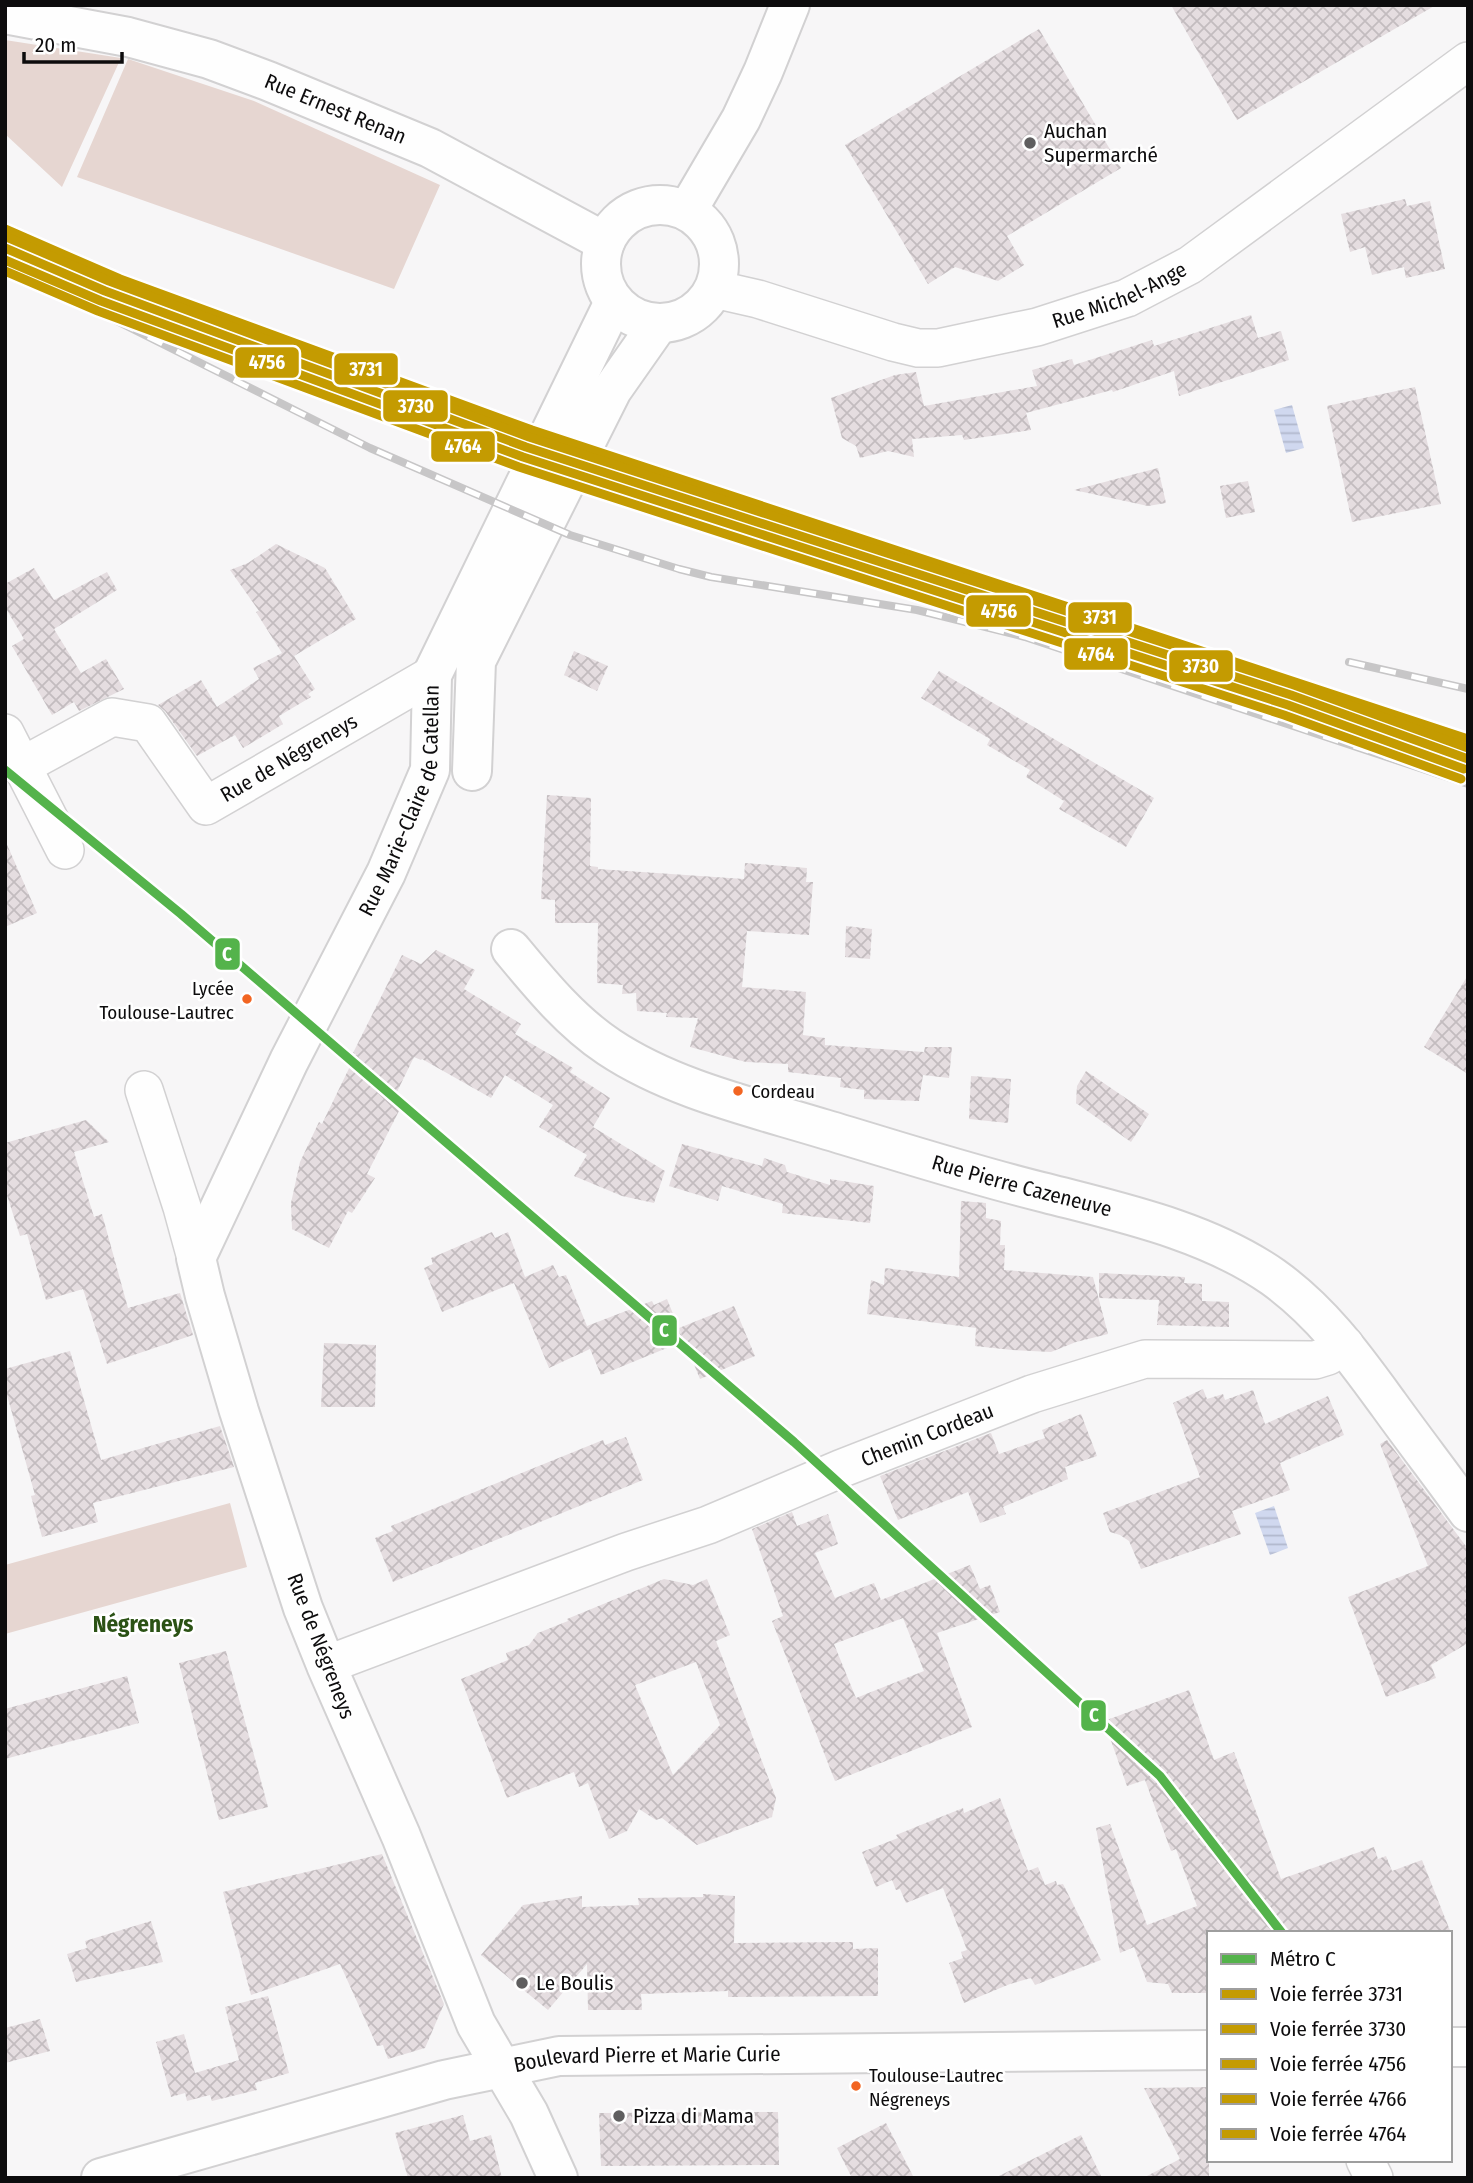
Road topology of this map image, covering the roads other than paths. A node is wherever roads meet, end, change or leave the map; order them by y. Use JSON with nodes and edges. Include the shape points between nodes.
{"nodes":[{"id":1,"x":790,"y":5,"type":"edge"},
{"id":2,"x":5,"y":15,"type":"edge"},
{"id":3,"x":1468,"y":61,"type":"edge"},
{"id":4,"x":687,"y":211,"type":"junction"},
{"id":5,"x":605,"y":243,"type":"junction"},
{"id":6,"x":714,"y":289,"type":"junction"},
{"id":7,"x":614,"y":302,"type":"junction"},
{"id":8,"x":659,"y":323,"type":"junction"},
{"id":9,"x":432,"y":675,"type":"junction"},
{"id":10,"x":5,"y":733,"type":"edge"},
{"id":11,"x":22,"y":766,"type":"junction"},
{"id":12,"x":472,"y":771,"type":"dead end"},
{"id":13,"x":65,"y":850,"type":"dead end"},
{"id":14,"x":512,"y":948,"type":"dead end"},
{"id":15,"x":144,"y":1090,"type":"dead end"},
{"id":16,"x":196,"y":1258,"type":"junction"},
{"id":17,"x":1345,"y":1345,"type":"junction"},
{"id":18,"x":1468,"y":1512,"type":"edge"},
{"id":19,"x":326,"y":1665,"type":"junction"},
{"id":20,"x":1207,"y":2050,"type":"edge"},
{"id":21,"x":502,"y":2068,"type":"junction"},
{"id":22,"x":1366,"y":2162,"type":"edge"},
{"id":23,"x":101,"y":2178,"type":"edge"},
{"id":24,"x":558,"y":2178,"type":"edge"},
{"id":25,"x":1374,"y":2178,"type":"edge"}],
"edges":[{"from":1,"to":4,"type":"street","via":[[741,119]]},
{"from":2,"to":5,"type":"street","name":"Rue Ernest Renan","via":[[138,40],[268,80],[430,148]]},
{"from":3,"to":6,"type":"street","name":"Rue Michel-Ange","via":[[1190,265],[1127,298],[1038,327],[918,348]]},
{"from":4,"to":5,"type":"street","via":[[671,205],[637,209],[612,228]]},
{"from":4,"to":6,"type":"street","via":[[702,221],[719,253]]},
{"from":5,"to":7,"type":"street","via":[[601,274]]},
{"from":6,"to":8,"type":"street","via":[[691,314]]},
{"from":7,"to":8,"type":"street","via":[[627,314]]},
{"from":7,"to":9,"type":"street","name":"Rue Marie-Claire de Catellan"},
{"from":8,"to":12,"type":"street","via":[[612,390],[476,661]]},
{"from":9,"to":11,"type":"street","name":"Rue de Négreneys","via":[[206,806],[148,723],[112,717]]},
{"from":9,"to":16,"type":"street","name":"Rue Marie-Claire de Catellan","via":[[429,770],[386,873],[289,1061]]},
{"from":10,"to":11,"type":"street"},
{"from":11,"to":13,"type":"street"},
{"from":14,"to":17,"type":"street","name":"Rue Pierre Cazeneuve","via":[[572,1017],[608,1046],[651,1071],[733,1102],[1206,1241],[1272,1277],[1311,1307]]},
{"from":15,"to":16,"type":"street","name":"Rue de Négreneys"},
{"from":16,"to":19,"type":"street","name":"Rue de Négreneys","via":[[239,1411]]},
{"from":17,"to":18,"type":"street","name":"Rue Pierre Cazeneuve"},
{"from":17,"to":19,"type":"street","name":"Chemin Cordeau","via":[[1315,1360],[1145,1359],[1095,1374],[955,1424],[708,1525]]},
{"from":19,"to":21,"type":"street","name":"Rue de Négreneys","via":[[476,2024]]},
{"from":20,"to":21,"type":"street","name":"Boulevard Pierre et Marie Curie","via":[[572,2055]]},
{"from":21,"to":23,"type":"street","name":"Boulevard Pierre et Marie Curie","via":[[444,2080]]},
{"from":21,"to":24,"type":"street","name":"Rue de Négreneys"},
{"from":22,"to":25,"type":"street"}]}
